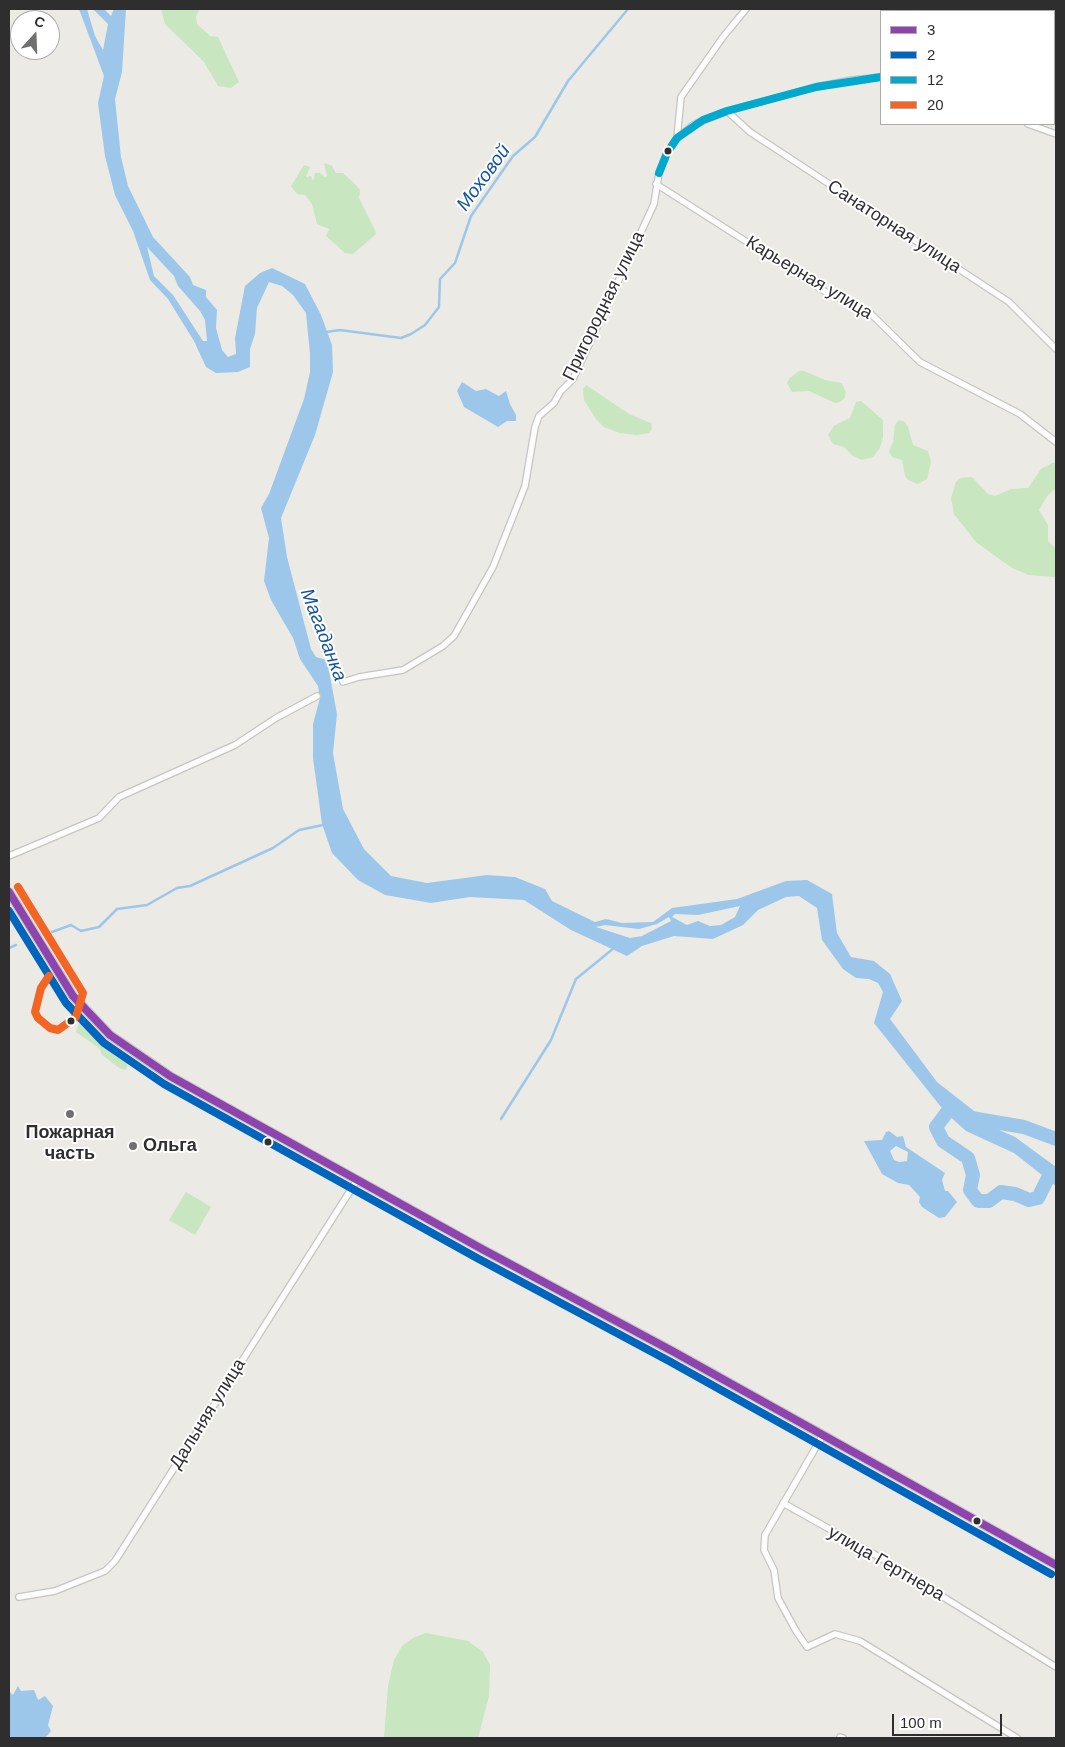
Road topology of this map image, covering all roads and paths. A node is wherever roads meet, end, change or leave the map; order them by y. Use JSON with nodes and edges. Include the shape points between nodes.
{"nodes":[{"id":1,"x":746,"y":9,"type":"edge"},
{"id":2,"x":880,"y":77,"type":"edge"},
{"id":3,"x":727,"y":111,"type":"junction"},
{"id":4,"x":1031,"y":125,"type":"edge"},
{"id":5,"x":1056,"y":134,"type":"edge"},
{"id":6,"x":677,"y":138,"type":"junction"},
{"id":7,"x":656,"y":184,"type":"junction"},
{"id":8,"x":1056,"y":349,"type":"edge"},
{"id":9,"x":1056,"y":442,"type":"edge"},
{"id":10,"x":343,"y":682,"type":"dead end"},
{"id":11,"x":317,"y":696,"type":"dead end"},
{"id":12,"x":9,"y":856,"type":"edge"},
{"id":13,"x":9,"y":892,"type":"edge"},
{"id":14,"x":357,"y":1180,"type":"junction"},
{"id":15,"x":823,"y":1435,"type":"junction"},
{"id":16,"x":783,"y":1503,"type":"junction"},
{"id":17,"x":1056,"y":1566,"type":"edge"},
{"id":18,"x":19,"y":1597,"type":"dead end"},
{"id":19,"x":1056,"y":1667,"type":"edge"},
{"id":20,"x":1017,"y":1738,"type":"edge"}],
"edges":[{"from":1,"to":6,"type":"street","via":[[681,97]]},
{"from":2,"to":3,"type":"street","name":"Пригородная улица","via":[[816,87]]},
{"from":3,"to":6,"type":"street","name":"Пригородная улица","via":[[698,122]]},
{"from":3,"to":8,"type":"street","name":"Санаторная улица","via":[[750,132],[1009,302]]},
{"from":4,"to":5,"type":"street"},
{"from":6,"to":7,"type":"street","name":"Пригородная улица","via":[[667,153]]},
{"from":7,"to":9,"type":"street","name":"Карьерная улица","via":[[824,291],[870,313],[920,362],[1020,414]]},
{"from":7,"to":10,"type":"street","name":"Пригородная улица","via":[[654,204],[573,379],[539,416],[525,486],[493,567],[454,636],[403,670]]},
{"from":11,"to":12,"type":"street","via":[[235,745],[119,797],[99,818]]},
{"from":13,"to":14,"type":"main road","via":[[73,996],[110,1035],[170,1076]]},
{"from":14,"to":15,"type":"main road"},
{"from":14,"to":18,"type":"street","name":"Дальняя улица","via":[[115,1561],[105,1572],[54,1591]]},
{"from":15,"to":16,"type":"street"},
{"from":15,"to":17,"type":"main road"},
{"from":16,"to":19,"type":"street","name":"улица Гертнера","via":[[874,1554]]},
{"from":16,"to":20,"type":"street","via":[[765,1535],[764,1550],[774,1570],[778,1598],[807,1647],[835,1634],[860,1641]]}]}
